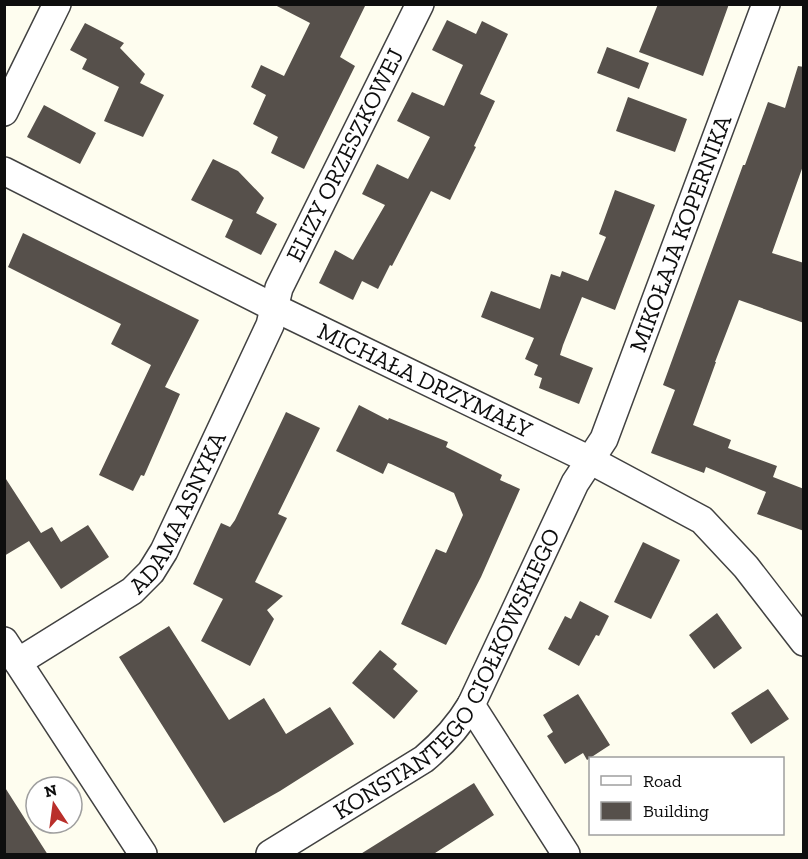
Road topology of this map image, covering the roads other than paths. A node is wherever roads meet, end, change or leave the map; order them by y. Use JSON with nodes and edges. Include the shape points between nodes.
{"nodes":[{"id":1,"x":57,"y":4,"type":"edge"},
{"id":2,"x":420,"y":4,"type":"edge"},
{"id":3,"x":766,"y":4,"type":"edge"},
{"id":4,"x":4,"y":112,"type":"edge"},
{"id":5,"x":4,"y":171,"type":"edge"},
{"id":6,"x":275,"y":308,"type":"junction"},
{"id":7,"x":590,"y":460,"type":"junction"},
{"id":8,"x":804,"y":642,"type":"edge"},
{"id":9,"x":11,"y":651,"type":"edge"},
{"id":10,"x":471,"y":705,"type":"junction"},
{"id":11,"x":142,"y":855,"type":"edge"},
{"id":12,"x":270,"y":855,"type":"edge"},
{"id":13,"x":566,"y":855,"type":"edge"}],
"edges":[{"from":1,"to":4,"type":"street"},
{"from":2,"to":6,"type":"street","name":"ELIZY ORZESZKOWEJ","via":[[279,288]]},
{"from":3,"to":7,"type":"street","name":"MIKOŁAJA KOPERNIKA","via":[[604,439]]},
{"from":5,"to":6,"type":"street","name":"MICHAŁA DRZYMAŁY"},
{"from":6,"to":7,"type":"street","name":"MICHAŁA DRZYMAŁY"},
{"from":6,"to":9,"type":"street","name":"ADAMA ASNYKA","via":[[169,541],[151,572],[132,591]]},
{"from":7,"to":8,"type":"street","name":"MICHAŁA DRZYMAŁY","via":[[702,520],[746,567]]},
{"from":7,"to":10,"type":"street","name":"KONSTANTEGO CIOŁKOWSKIEGO","via":[[575,483]]},
{"from":9,"to":11,"type":"street"},
{"from":10,"to":12,"type":"street","name":"KONSTANTEGO CIOŁKOWSKIEGO","via":[[459,725],[424,759]]},
{"from":10,"to":13,"type":"street"}]}
